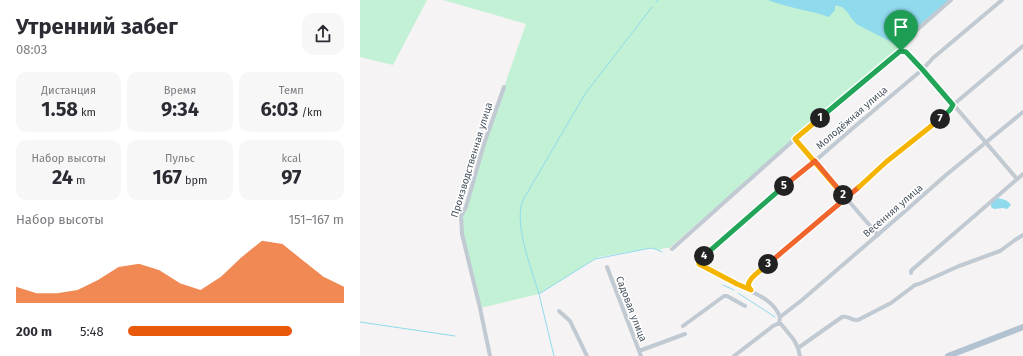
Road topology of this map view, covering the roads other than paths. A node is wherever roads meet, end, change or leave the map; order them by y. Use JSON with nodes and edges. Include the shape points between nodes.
{"nodes":[{"id":1,"x":951,"y":0,"type":"edge"},
{"id":2,"x":1002,"y":0,"type":"edge"},
{"id":3,"x":1023,"y":46,"type":"edge"},
{"id":4,"x":901,"y":51,"type":"junction"},
{"id":5,"x":922,"y":69,"type":"junction"},
{"id":6,"x":504,"y":87,"type":"dead end"},
{"id":7,"x":953,"y":105,"type":"junction"},
{"id":8,"x":1023,"y":112,"type":"edge"},
{"id":9,"x":795,"y":139,"type":"junction"},
{"id":10,"x":986,"y":142,"type":"junction"},
{"id":11,"x":815,"y":161,"type":"junction"},
{"id":12,"x":1023,"y":174,"type":"edge"},
{"id":13,"x":1017,"y":179,"type":"junction"},
{"id":14,"x":846,"y":198,"type":"junction"},
{"id":15,"x":878,"y":235,"type":"junction"},
{"id":16,"x":1023,"y":235,"type":"edge"},
{"id":17,"x":672,"y":248,"type":"dead end"},
{"id":18,"x":607,"y":267,"type":"dead end"},
{"id":19,"x":911,"y":273,"type":"dead end"},
{"id":20,"x":751,"y":290,"type":"junction"},
{"id":21,"x":745,"y":306,"type":"dead end"},
{"id":22,"x":559,"y":311,"type":"dead end"},
{"id":23,"x":780,"y":317,"type":"junction"},
{"id":24,"x":779,"y":324,"type":"junction"},
{"id":25,"x":683,"y":326,"type":"dead end"},
{"id":26,"x":1023,"y":327,"type":"edge"},
{"id":27,"x":685,"y":334,"type":"dead end"},
{"id":28,"x":798,"y":348,"type":"junction"},
{"id":29,"x":640,"y":354,"type":"edge"},
{"id":30,"x":490,"y":356,"type":"edge"},
{"id":31,"x":588,"y":356,"type":"edge"},
{"id":32,"x":734,"y":356,"type":"edge"},
{"id":33,"x":800,"y":356,"type":"edge"},
{"id":34,"x":948,"y":356,"type":"edge"}],
"edges":[{"from":1,"to":4,"type":"street","via":[[902,43]]},
{"from":2,"to":5,"type":"street","name":"Молодёжная улица"},
{"from":3,"to":7,"type":"street"},
{"from":4,"to":5,"type":"street","via":[[906,52]]},
{"from":4,"to":9,"type":"street"},
{"from":5,"to":7,"type":"street"},
{"from":5,"to":11,"type":"street","name":"Молодёжная улица"},
{"from":6,"to":30,"type":"street","name":"Производственная улица","via":[[461,216],[462,234]]},
{"from":7,"to":10,"type":"street"},
{"from":7,"to":14,"type":"street"},
{"from":8,"to":10,"type":"street","name":"Весенняя улица"},
{"from":9,"to":11,"type":"street"},
{"from":9,"to":17,"type":"street"},
{"from":10,"to":13,"type":"street"},
{"from":10,"to":15,"type":"street","name":"Весенняя улица"},
{"from":11,"to":14,"type":"street"},
{"from":11,"to":20,"type":"street","name":"Молодёжная улица","via":[[698,260],[699,264]]},
{"from":12,"to":13,"type":"street"},
{"from":13,"to":19,"type":"street"},
{"from":14,"to":15,"type":"street"},
{"from":14,"to":20,"type":"street","via":[[749,280],[748,288]]},
{"from":15,"to":23,"type":"street","name":"Весенняя улица"},
{"from":16,"to":28,"type":"street","via":[[1000,251],[915,284],[891,303],[857,320],[842,317]]},
{"from":18,"to":29,"type":"street","name":"Садовая улица"},
{"from":20,"to":23,"type":"street","name":"Молодёжная улица","via":[[769,302]]},
{"from":21,"to":25,"type":"street","via":[[724,296]]},
{"from":22,"to":31,"type":"street","via":[[570,321]]},
{"from":23,"to":24,"type":"street"},
{"from":24,"to":28,"type":"street"},
{"from":24,"to":32,"type":"street"},
{"from":26,"to":34,"type":"main road"},
{"from":27,"to":29,"type":"street"},
{"from":28,"to":33,"type":"street"}]}
